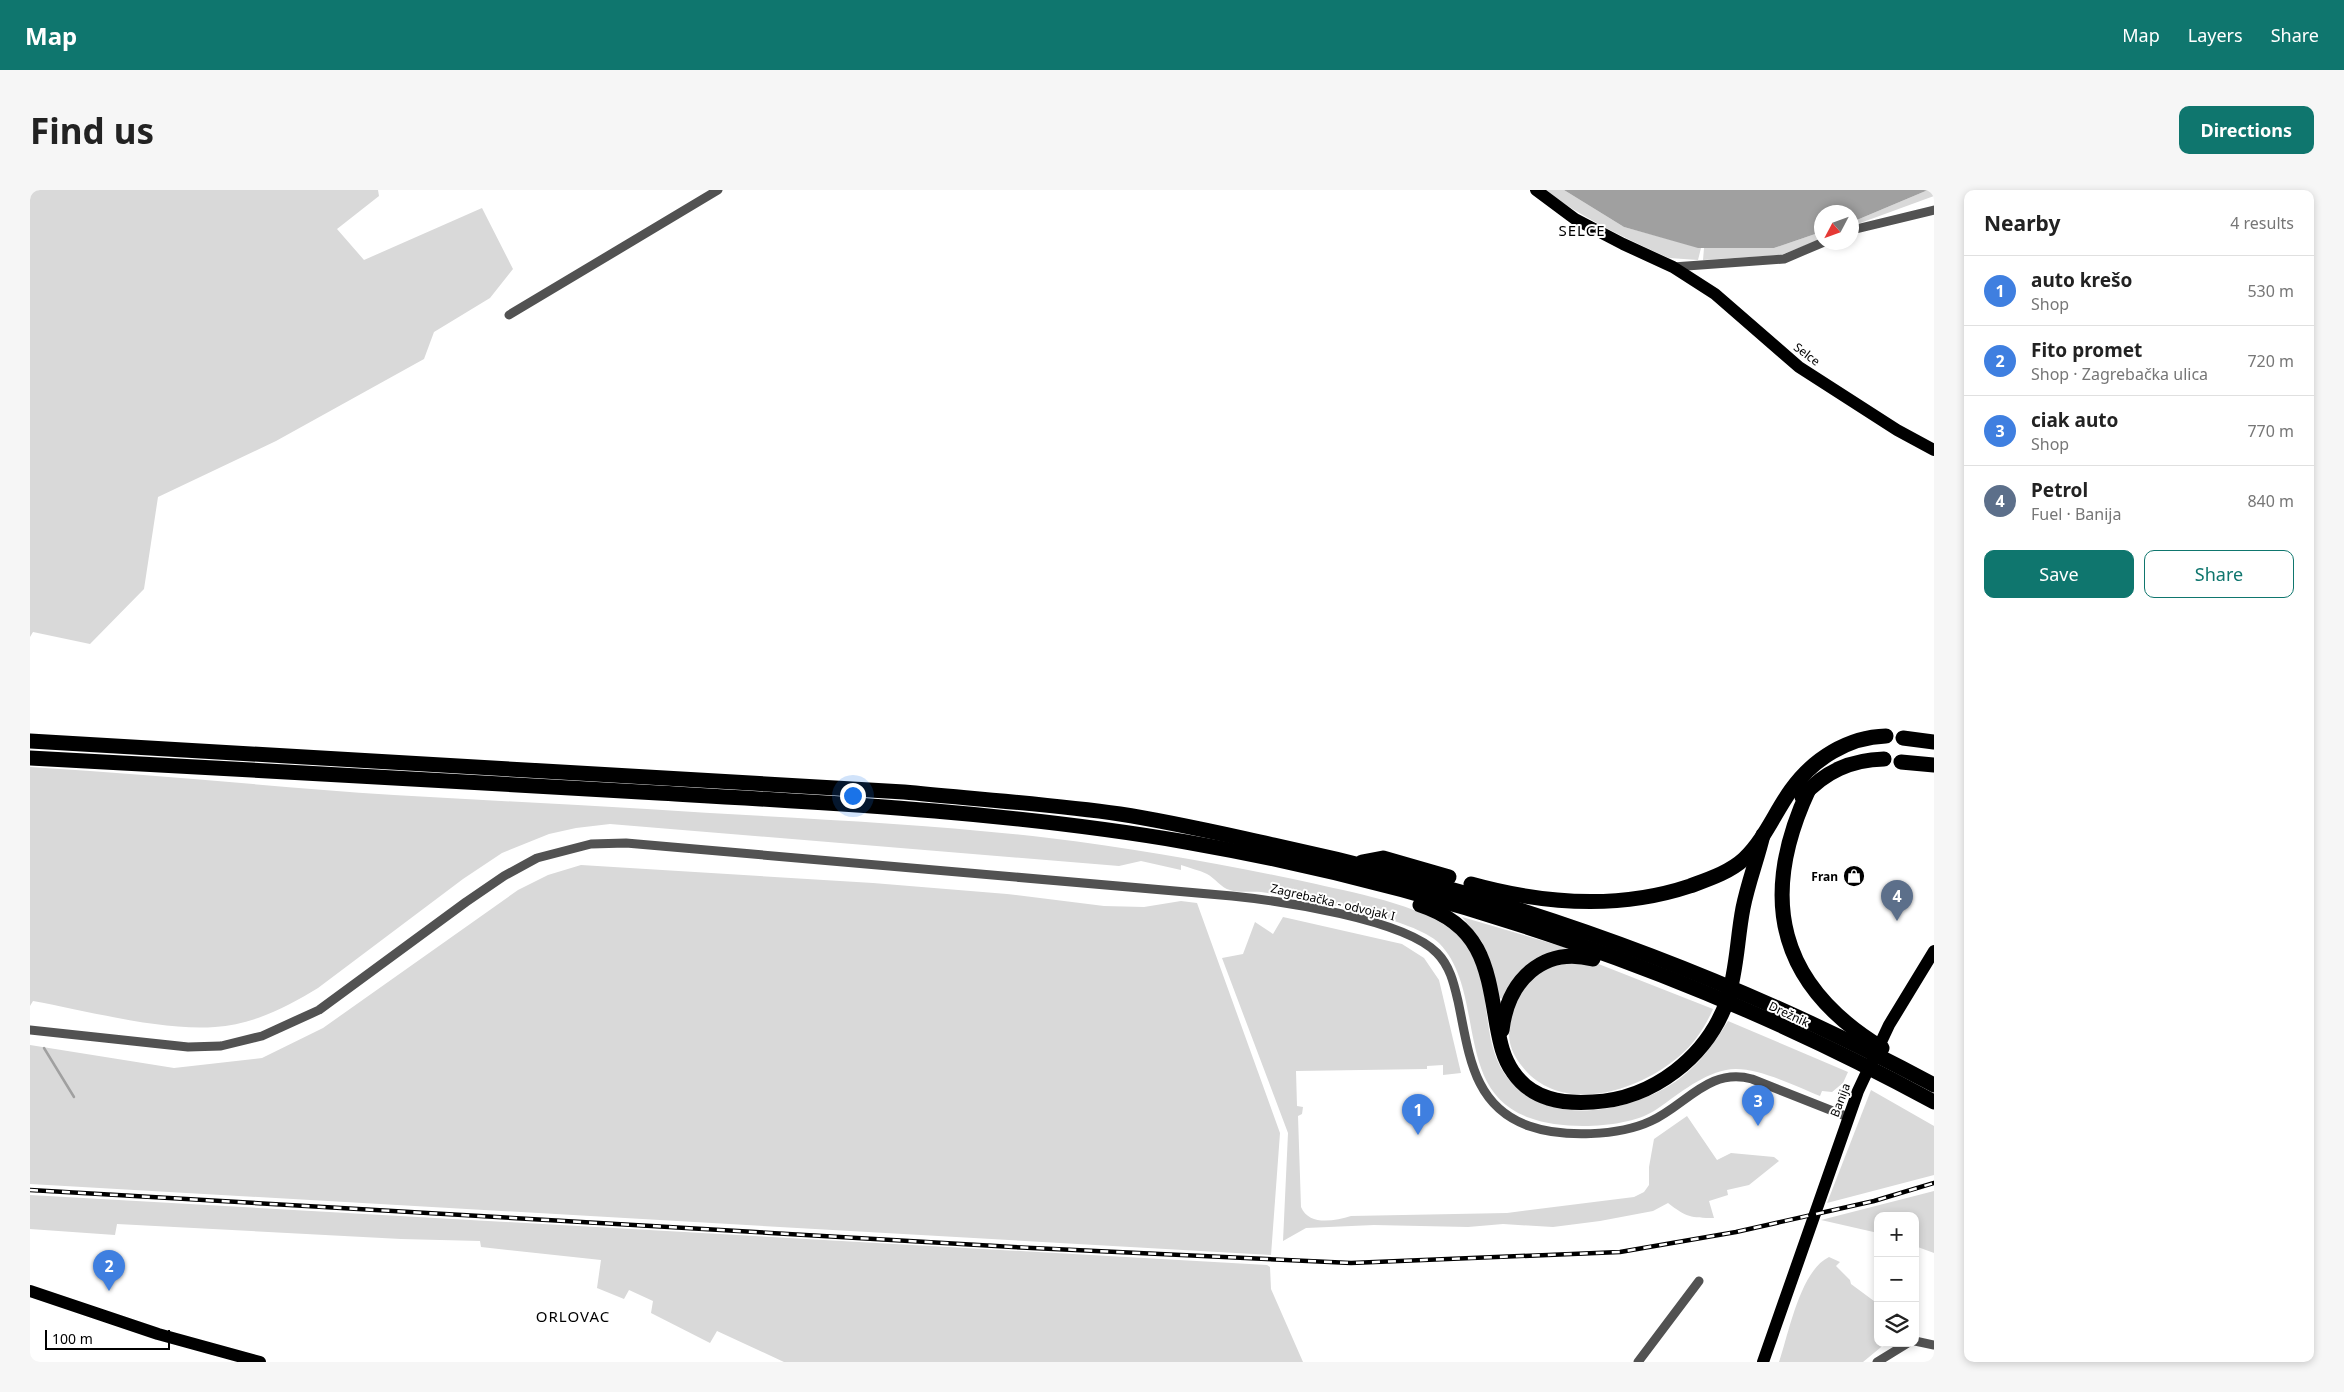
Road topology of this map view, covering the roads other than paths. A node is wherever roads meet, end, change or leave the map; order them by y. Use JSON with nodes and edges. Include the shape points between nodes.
{"nodes":[{"id":1,"x":718,"y":190,"type":"edge"},
{"id":2,"x":1536,"y":190,"type":"edge"},
{"id":3,"x":1934,"y":210,"type":"edge"},
{"id":4,"x":1859,"y":228,"type":"edge"},
{"id":5,"x":1814,"y":246,"type":"edge"},
{"id":6,"x":1673,"y":267,"type":"junction"},
{"id":7,"x":509,"y":315,"type":"dead end"},
{"id":8,"x":1934,"y":450,"type":"edge"},
{"id":9,"x":1886,"y":736,"type":"dead end"},
{"id":10,"x":1903,"y":738,"type":"dead end"},
{"id":11,"x":30,"y":741,"type":"edge"},
{"id":12,"x":1934,"y":742,"type":"edge"},
{"id":13,"x":30,"y":758,"type":"edge"},
{"id":14,"x":1884,"y":759,"type":"dead end"},
{"id":15,"x":1902,"y":762,"type":"dead end"},
{"id":16,"x":1934,"y":765,"type":"edge"},
{"id":17,"x":1809,"y":789,"type":"junction"},
{"id":18,"x":1764,"y":835,"type":"junction"},
{"id":19,"x":1358,"y":863,"type":"junction"},
{"id":20,"x":1326,"y":871,"type":"junction"},
{"id":21,"x":1754,"y":871,"type":"junction"},
{"id":22,"x":1934,"y":950,"type":"edge"},
{"id":23,"x":1629,"y":955,"type":"junction"},
{"id":24,"x":30,"y":1030,"type":"edge"},
{"id":25,"x":1500,"y":1042,"type":"junction"},
{"id":26,"x":1934,"y":1077,"type":"edge"},
{"id":27,"x":1934,"y":1085,"type":"edge"},
{"id":28,"x":1934,"y":1102,"type":"edge"},
{"id":29,"x":1848,"y":1117,"type":"junction"},
{"id":30,"x":1699,"y":1281,"type":"dead end"},
{"id":31,"x":30,"y":1291,"type":"edge"},
{"id":32,"x":1919,"y":1342,"type":"edge"},
{"id":33,"x":1934,"y":1345,"type":"edge"},
{"id":34,"x":1901,"y":1347,"type":"edge"},
{"id":35,"x":260,"y":1362,"type":"edge"},
{"id":36,"x":1638,"y":1362,"type":"edge"},
{"id":37,"x":1764,"y":1362,"type":"edge"},
{"id":38,"x":1877,"y":1362,"type":"edge"}],
"edges":[{"from":1,"to":7,"type":"street"},
{"from":2,"to":6,"type":"main road","name":"Selce","via":[[1576,219]]},
{"from":3,"to":4,"type":"street"},
{"from":5,"to":6,"type":"street","via":[[1784,259]]},
{"from":6,"to":8,"type":"main road","name":"Selce","via":[[1715,294],[1799,367]]},
{"from":9,"to":18,"type":"highway","via":[[1858,738],[1827,754],[1791,790]]},
{"from":10,"to":12,"type":"highway"},
{"from":11,"to":19,"type":"highway","via":[[914,793],[1121,815],[1198,828]]},
{"from":13,"to":20,"type":"highway","via":[[722,796],[1004,817],[1182,842]]},
{"from":14,"to":17,"type":"highway","via":[[1851,763],[1822,778]]},
{"from":15,"to":16,"type":"highway"},
{"from":17,"to":21,"type":"highway","via":[[1782,824]]},
{"from":17,"to":26,"type":"highway","via":[[1788,844],[1780,891],[1791,948],[1809,983],[1835,1013],[1856,1031]]},
{"from":18,"to":19,"type":"highway","via":[[1743,860],[1707,880],[1648,897],[1616,901],[1549,901],[1498,891],[1383,858]]},
{"from":18,"to":21,"type":"highway"},
{"from":19,"to":23,"type":"highway","via":[[1480,897]]},
{"from":20,"to":23,"type":"highway"},
{"from":20,"to":25,"type":"highway","via":[[1346,886],[1432,909],[1460,926],[1479,949],[1485,964]]},
{"from":21,"to":25,"type":"highway","via":[[1743,910],[1727,1000],[1706,1040],[1668,1077],[1613,1100],[1556,1101],[1536,1093],[1520,1081],[1508,1065]]},
{"from":22,"to":29,"type":"main road","name":"Banija","via":[[1876,1049]]},
{"from":23,"to":25,"type":"highway","via":[[1613,965],[1578,956],[1548,960],[1527,973],[1510,998]]},
{"from":23,"to":27,"type":"highway","name":"Drežnik","via":[[1691,971],[1782,1010]]},
{"from":23,"to":28,"type":"highway","name":"Drežnik","via":[[1849,1058]]},
{"from":24,"to":29,"type":"street","name":"Zagrebačka - odvojak I","via":[[188,1047],[221,1046],[262,1036],[297,1022],[335,1000],[504,876],[537,858],[591,844],[661,845],[1262,899],[1323,911],[1395,929],[1424,941],[1439,954],[1452,978],[1478,1083],[1499,1109],[1528,1126],[1576,1133],[1622,1130],[1656,1119],[1710,1082],[1738,1076]]},
{"from":29,"to":37,"type":"main road","name":"Banija"},
{"from":30,"to":36,"type":"street"},
{"from":31,"to":35,"type":"main road","via":[[158,1334]]},
{"from":32,"to":33,"type":"street"},
{"from":34,"to":38,"type":"street"}]}
